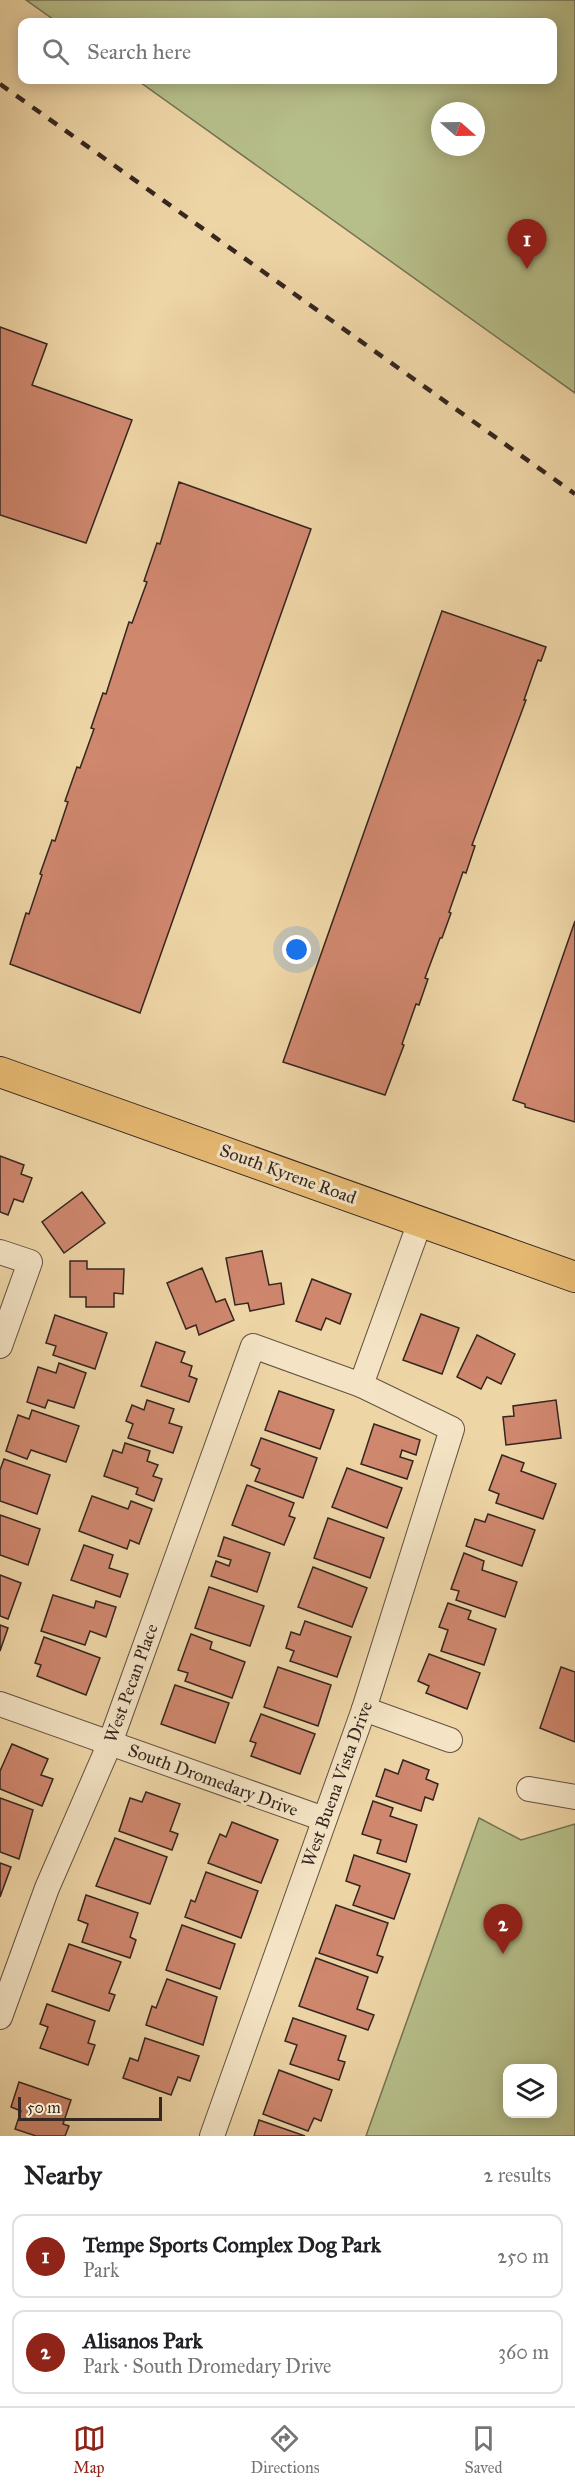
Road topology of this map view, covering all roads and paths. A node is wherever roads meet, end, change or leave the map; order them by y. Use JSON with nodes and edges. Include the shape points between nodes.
{"nodes":[{"id":1,"x":0,"y":1072,"type":"edge"},
{"id":2,"x":420,"y":1222,"type":"junction"},
{"id":3,"x":0,"y":1252,"type":"edge"},
{"id":4,"x":575,"y":1277,"type":"edge"},
{"id":5,"x":0,"y":1346,"type":"edge"},
{"id":6,"x":361,"y":1385,"type":"junction"},
{"id":7,"x":0,"y":1704,"type":"edge"},
{"id":8,"x":364,"y":1709,"type":"junction"},
{"id":9,"x":450,"y":1740,"type":"dead end"},
{"id":10,"x":110,"y":1743,"type":"junction"},
{"id":11,"x":529,"y":1789,"type":"dead end"},
{"id":12,"x":575,"y":1797,"type":"edge"},
{"id":13,"x":324,"y":1819,"type":"junction"},
{"id":14,"x":0,"y":2017,"type":"edge"},
{"id":15,"x":212,"y":2136,"type":"edge"}],
"edges":[{"from":1,"to":2,"type":"main road","name":"South Kyrene Road"},
{"from":2,"to":4,"type":"main road","name":"South Kyrene Road"},
{"from":2,"to":6,"type":"street"},
{"from":3,"to":5,"type":"street","via":[[30,1262]]},
{"from":6,"to":8,"type":"street","name":"West Buena Vista Drive","via":[[452,1429]]},
{"from":6,"to":10,"type":"street","name":"West Pecan Place","via":[[253,1346]]},
{"from":7,"to":10,"type":"street","name":"South Dromedary Drive"},
{"from":8,"to":9,"type":"street"},
{"from":8,"to":13,"type":"street","name":"West Buena Vista Drive"},
{"from":10,"to":13,"type":"street","name":"South Dromedary Drive"},
{"from":10,"to":14,"type":"street","name":"West Pecan Place","via":[[47,1888]]},
{"from":11,"to":12,"type":"street"},
{"from":13,"to":15,"type":"street","name":"West Buena Vista Drive"}]}
